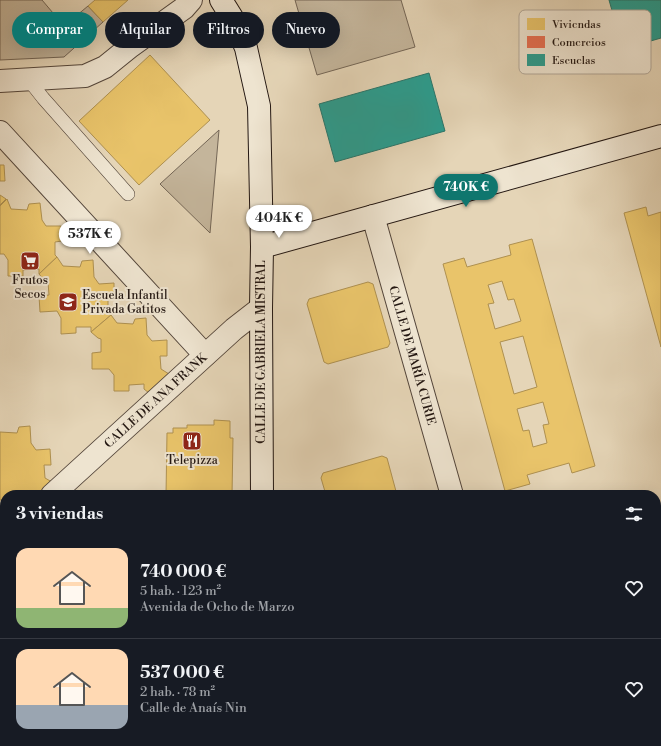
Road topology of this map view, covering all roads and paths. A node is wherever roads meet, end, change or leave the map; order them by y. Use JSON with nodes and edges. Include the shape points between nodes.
{"nodes":[{"id":1,"x":191,"y":0,"type":"edge"},
{"id":2,"x":221,"y":0,"type":"edge"},
{"id":3,"x":28,"y":79,"type":"junction"},
{"id":4,"x":0,"y":81,"type":"edge"},
{"id":5,"x":0,"y":132,"type":"edge"},
{"id":6,"x":661,"y":136,"type":"edge"},
{"id":7,"x":128,"y":194,"type":"dead end"},
{"id":8,"x":373,"y":216,"type":"junction"},
{"id":9,"x":262,"y":247,"type":"junction"},
{"id":10,"x":261,"y":308,"type":"junction"},
{"id":11,"x":205,"y":355,"type":"junction"},
{"id":12,"x":57,"y":490,"type":"edge"},
{"id":13,"x":262,"y":490,"type":"edge"},
{"id":14,"x":451,"y":490,"type":"edge"}],
"edges":[{"from":1,"to":3,"type":"street","via":[[184,8],[105,67],[85,76]]},
{"from":2,"to":9,"type":"street","name":"CALLE DE GABRIELA MISTRAL","via":[[236,24],[246,48],[259,106]]},
{"from":3,"to":4,"type":"street"},
{"from":3,"to":7,"type":"lane"},
{"from":5,"to":11,"type":"street"},
{"from":6,"to":8,"type":"street"},
{"from":8,"to":9,"type":"street"},
{"from":8,"to":14,"type":"street","name":"CALLE DE MARÍA CURIE"},
{"from":9,"to":10,"type":"street","name":"CALLE DE GABRIELA MISTRAL"},
{"from":10,"to":11,"type":"street","name":"CALLE DE ANA FRANK"},
{"from":10,"to":13,"type":"street","name":"CALLE DE GABRIELA MISTRAL"},
{"from":11,"to":12,"type":"street","name":"CALLE DE ANA FRANK"}]}
